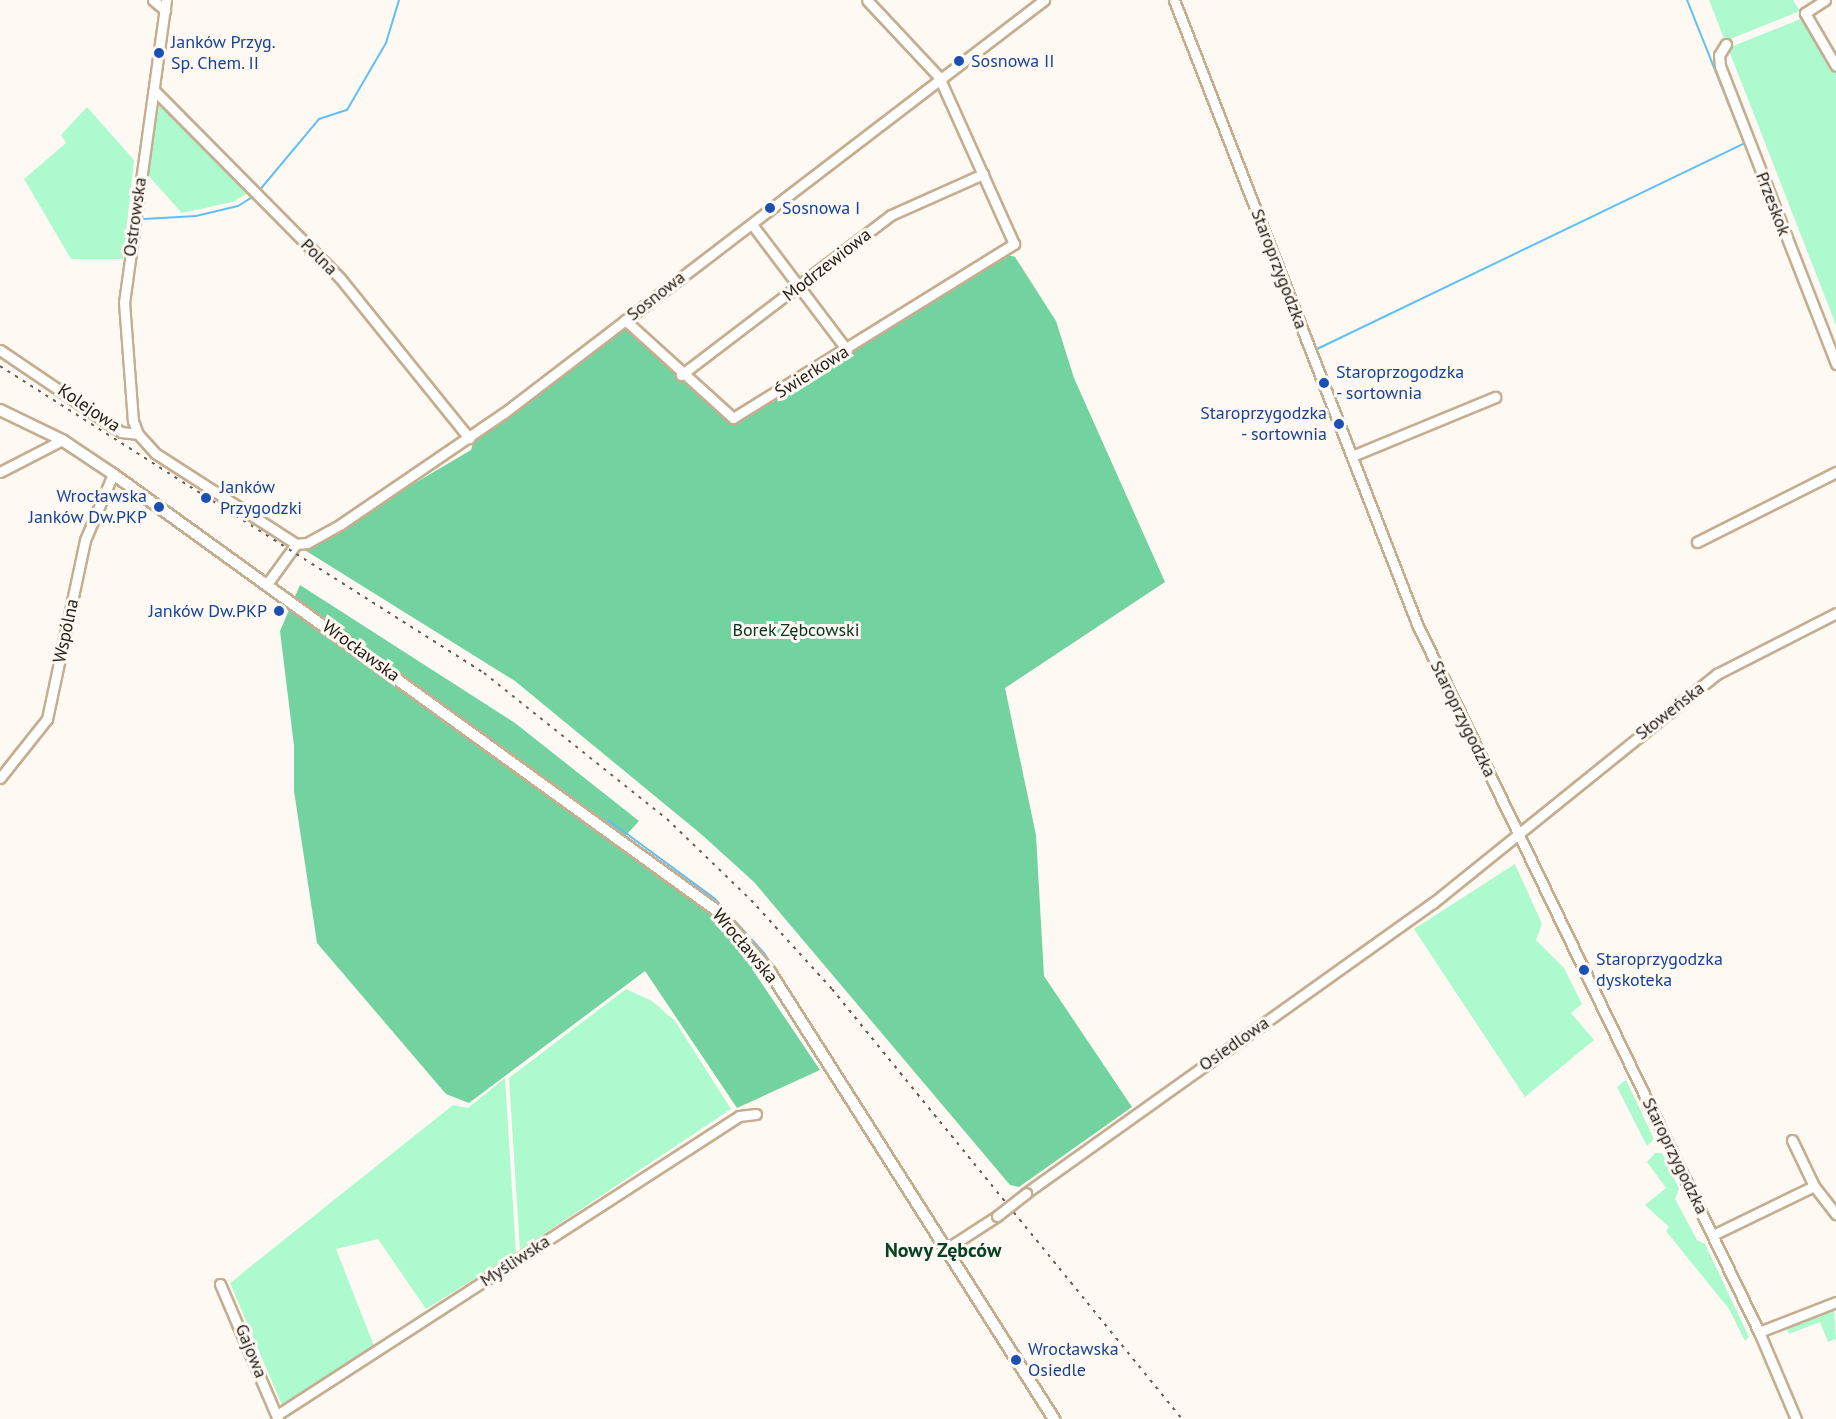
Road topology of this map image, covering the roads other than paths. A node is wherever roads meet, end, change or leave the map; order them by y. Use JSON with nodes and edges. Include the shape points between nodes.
{"nodes":[{"id":1,"x":153,"y":0,"type":"edge"},
{"id":2,"x":166,"y":0,"type":"edge"},
{"id":3,"x":867,"y":0,"type":"edge"},
{"id":4,"x":1044,"y":0,"type":"edge"},
{"id":5,"x":1174,"y":0,"type":"edge"},
{"id":6,"x":1825,"y":0,"type":"edge"},
{"id":7,"x":165,"y":10,"type":"junction"},
{"id":8,"x":1726,"y":44,"type":"dead end"},
{"id":9,"x":1836,"y":66,"type":"edge"},
{"id":10,"x":939,"y":77,"type":"junction"},
{"id":11,"x":154,"y":90,"type":"junction"},
{"id":12,"x":983,"y":174,"type":"junction"},
{"id":13,"x":754,"y":227,"type":"dead end"},
{"id":14,"x":799,"y":288,"type":"junction"},
{"id":15,"x":625,"y":320,"type":"junction"},
{"id":16,"x":0,"y":350,"type":"edge"},
{"id":17,"x":848,"y":350,"type":"junction"},
{"id":18,"x":1836,"y":364,"type":"edge"},
{"id":19,"x":681,"y":375,"type":"junction"},
{"id":20,"x":1495,"y":397,"type":"dead end"},
{"id":21,"x":0,"y":410,"type":"edge"},
{"id":22,"x":138,"y":434,"type":"junction"},
{"id":23,"x":469,"y":438,"type":"junction"},
{"id":24,"x":62,"y":440,"type":"junction"},
{"id":25,"x":1352,"y":456,"type":"junction"},
{"id":26,"x":0,"y":472,"type":"edge"},
{"id":27,"x":1836,"y":472,"type":"edge"},
{"id":28,"x":113,"y":474,"type":"junction"},
{"id":29,"x":1697,"y":542,"type":"dead end"},
{"id":30,"x":296,"y":544,"type":"junction"},
{"id":31,"x":267,"y":584,"type":"junction"},
{"id":32,"x":1836,"y":613,"type":"edge"},
{"id":33,"x":0,"y":778,"type":"edge"},
{"id":34,"x":1518,"y":832,"type":"junction"},
{"id":35,"x":756,"y":1114,"type":"dead end"},
{"id":36,"x":1792,"y":1140,"type":"dead end"},
{"id":37,"x":1814,"y":1186,"type":"junction"},
{"id":38,"x":1836,"y":1214,"type":"edge"},
{"id":39,"x":1713,"y":1235,"type":"junction"},
{"id":40,"x":946,"y":1249,"type":"junction"},
{"id":41,"x":220,"y":1284,"type":"dead end"},
{"id":42,"x":1836,"y":1302,"type":"edge"},
{"id":43,"x":1759,"y":1332,"type":"junction"},
{"id":44,"x":278,"y":1417,"type":"edge"},
{"id":45,"x":1054,"y":1419,"type":"edge"},
{"id":46,"x":1796,"y":1419,"type":"edge"}],
"edges":[{"from":1,"to":7,"type":"street"},
{"from":2,"to":7,"type":"street","name":"Ostrowska"},
{"from":3,"to":10,"type":"street"},
{"from":4,"to":10,"type":"street","name":"Sosnowa"},
{"from":5,"to":25,"type":"street","name":"Staroprzygodzka"},
{"from":6,"to":9,"type":"street","via":[[1805,13]]},
{"from":7,"to":11,"type":"street","name":"Ostrowska"},
{"from":8,"to":18,"type":"street","name":"Przeskok","via":[[1719,55],[1720,66]]},
{"from":10,"to":12,"type":"street"},
{"from":10,"to":15,"type":"street","name":"Sosnowa"},
{"from":11,"to":22,"type":"street","name":"Ostrowska","via":[[124,303],[132,412]]},
{"from":11,"to":23,"type":"street","name":"Polna","via":[[340,278]]},
{"from":12,"to":14,"type":"street","name":"Modrzewiowa","via":[[891,215]]},
{"from":12,"to":17,"type":"street","name":"Świerkowa","via":[[1014,244]]},
{"from":13,"to":14,"type":"street"},
{"from":14,"to":17,"type":"street"},
{"from":14,"to":19,"type":"street","name":"Modrzewiowa"},
{"from":15,"to":19,"type":"street","name":"Świerkowa"},
{"from":15,"to":23,"type":"street","name":"Sosnowa"},
{"from":16,"to":22,"type":"street","name":"Kolejowa","via":[[121,432]]},
{"from":17,"to":19,"type":"street","name":"Świerkowa","via":[[733,418]]},
{"from":20,"to":25,"type":"street"},
{"from":21,"to":24,"type":"main road"},
{"from":22,"to":30,"type":"street","name":"Kolejowa","via":[[155,453]]},
{"from":23,"to":30,"type":"street","name":"Sosnowa","via":[[341,524],[307,543]]},
{"from":24,"to":26,"type":"street"},
{"from":24,"to":28,"type":"main road"},
{"from":25,"to":34,"type":"street","name":"Staroprzygodzka","via":[[1417,624]]},
{"from":27,"to":29,"type":"street"},
{"from":28,"to":31,"type":"main road","name":"Wrocławska"},
{"from":28,"to":33,"type":"street","name":"Wspólna","via":[[85,540],[47,719]]},
{"from":30,"to":31,"type":"street"},
{"from":31,"to":40,"type":"main road","name":"Wrocławska","via":[[716,910],[770,972]]},
{"from":32,"to":34,"type":"street","name":"Słoweńska","via":[[1717,674]]},
{"from":34,"to":39,"type":"street","name":"Staroprzygodzka"},
{"from":34,"to":40,"type":"street","name":"Osiedlowa","bridge":true,"via":[[1433,903]]},
{"from":35,"to":44,"type":"street","name":"Myśliwska","via":[[739,1116]]},
{"from":36,"to":37,"type":"street"},
{"from":37,"to":38,"type":"street"},
{"from":37,"to":39,"type":"street"},
{"from":39,"to":43,"type":"street","name":"Staroprzygodzka"},
{"from":40,"to":45,"type":"main road","name":"Wrocławska"},
{"from":41,"to":44,"type":"street","name":"Gajowa"},
{"from":42,"to":43,"type":"street"},
{"from":43,"to":46,"type":"street","name":"Staroprzygodzka"}]}
